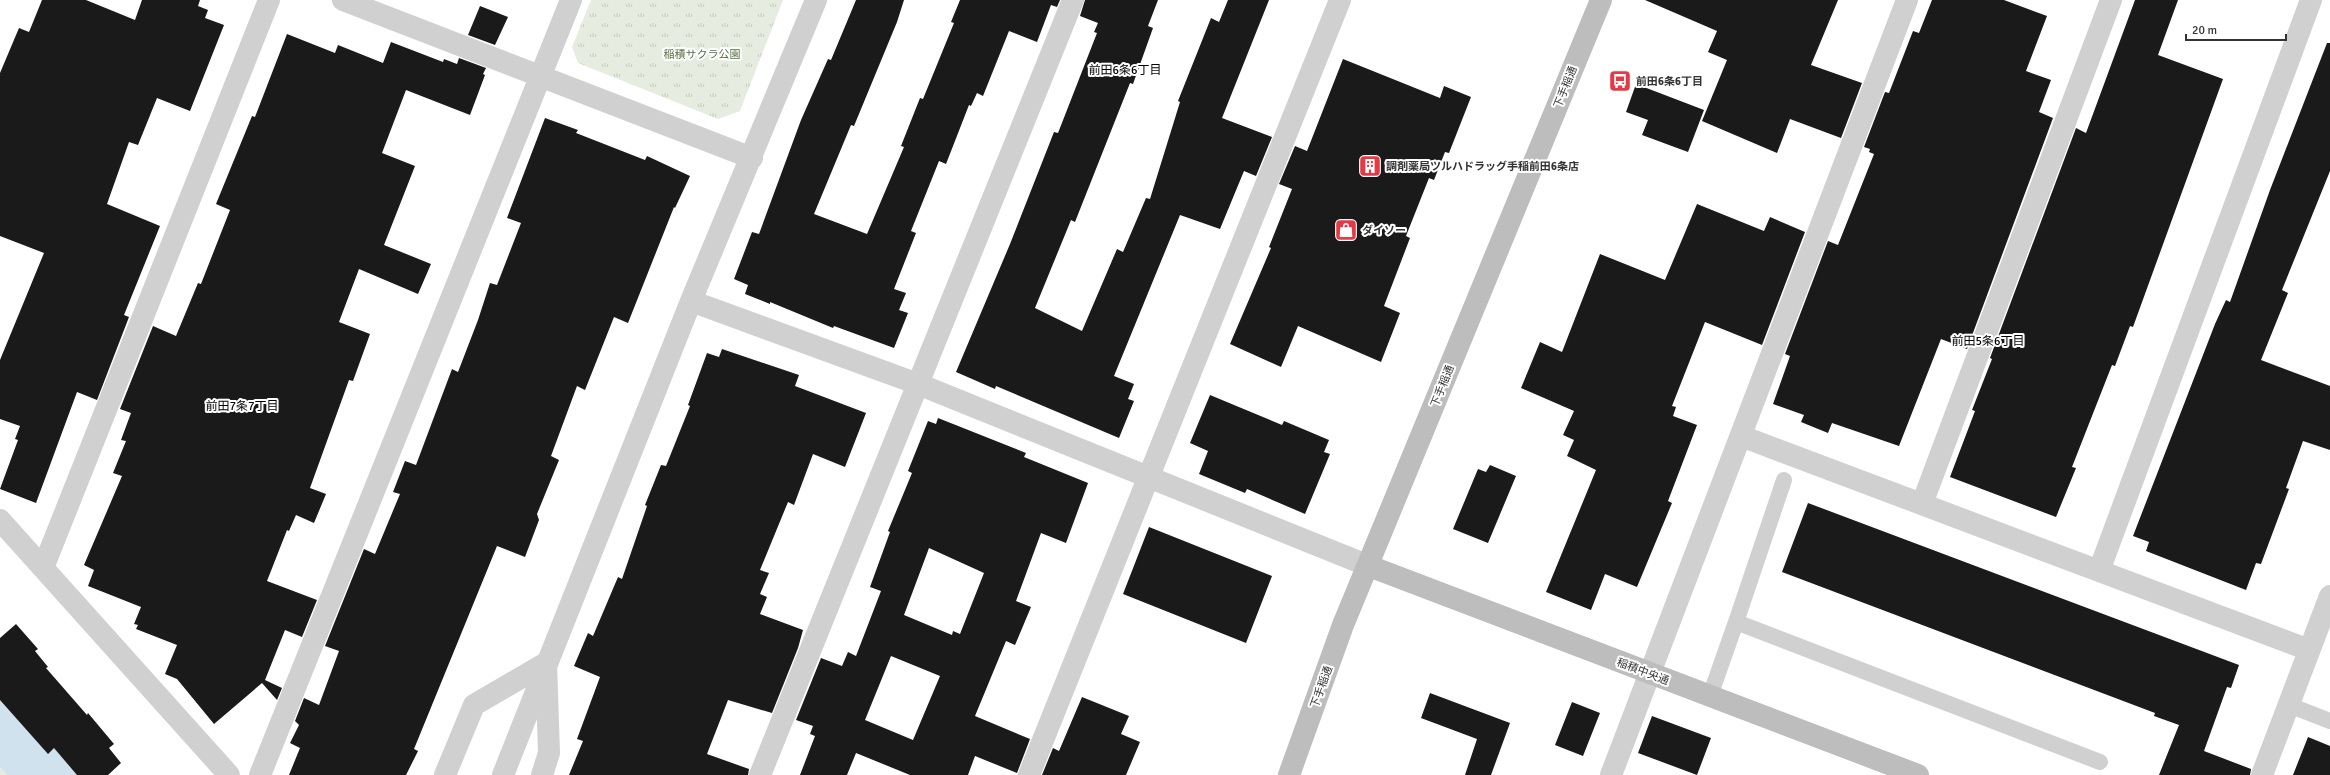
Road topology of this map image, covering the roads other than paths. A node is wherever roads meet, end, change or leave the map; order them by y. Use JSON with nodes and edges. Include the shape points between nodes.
{"nodes":[{"id":1,"x":269,"y":0,"type":"edge"},
{"id":2,"x":343,"y":0,"type":"edge"},
{"id":3,"x":571,"y":0,"type":"edge"},
{"id":4,"x":816,"y":0,"type":"edge"},
{"id":5,"x":1073,"y":0,"type":"edge"},
{"id":6,"x":1340,"y":0,"type":"edge"},
{"id":7,"x":1601,"y":0,"type":"edge"},
{"id":8,"x":1907,"y":0,"type":"edge"},
{"id":9,"x":2111,"y":0,"type":"edge"},
{"id":10,"x":2311,"y":0,"type":"edge"},
{"id":11,"x":540,"y":78,"type":"junction"},
{"id":12,"x":752,"y":158,"type":"junction"},
{"id":13,"x":691,"y":301,"type":"junction"},
{"id":14,"x":918,"y":384,"type":"junction"},
{"id":15,"x":1741,"y":436,"type":"junction"},
{"id":16,"x":1150,"y":478,"type":"junction"},
{"id":17,"x":1784,"y":480,"type":"dead end"},
{"id":18,"x":1922,"y":504,"type":"junction"},
{"id":19,"x":0,"y":520,"type":"edge"},
{"id":20,"x":1369,"y":566,"type":"junction"},
{"id":21,"x":43,"y":568,"type":"junction"},
{"id":22,"x":2099,"y":571,"type":"junction"},
{"id":23,"x":2330,"y":596,"type":"edge"},
{"id":24,"x":1736,"y":622,"type":"junction"},
{"id":25,"x":2310,"y":650,"type":"junction"},
{"id":26,"x":546,"y":663,"type":"junction"},
{"id":27,"x":1650,"y":673,"type":"junction"},
{"id":28,"x":1710,"y":696,"type":"junction"},
{"id":29,"x":2289,"y":705,"type":"junction"},
{"id":30,"x":2330,"y":721,"type":"edge"},
{"id":31,"x":2100,"y":762,"type":"dead end"},
{"id":32,"x":229,"y":775,"type":"edge"},
{"id":33,"x":260,"y":775,"type":"edge"},
{"id":34,"x":445,"y":775,"type":"edge"},
{"id":35,"x":503,"y":775,"type":"edge"},
{"id":36,"x":542,"y":775,"type":"edge"},
{"id":37,"x":760,"y":775,"type":"edge"},
{"id":38,"x":1029,"y":775,"type":"edge"},
{"id":39,"x":1289,"y":775,"type":"edge"},
{"id":40,"x":1611,"y":775,"type":"edge"},
{"id":41,"x":1918,"y":775,"type":"edge"},
{"id":42,"x":2262,"y":775,"type":"edge"}],
"edges":[{"from":1,"to":21,"type":"street"},
{"from":2,"to":11,"type":"street"},
{"from":3,"to":11,"type":"street"},
{"from":4,"to":12,"type":"street"},
{"from":5,"to":14,"type":"street"},
{"from":6,"to":16,"type":"street"},
{"from":7,"to":20,"type":"main road","name":"下手稲通"},
{"from":8,"to":15,"type":"street"},
{"from":9,"to":18,"type":"street"},
{"from":10,"to":22,"type":"street"},
{"from":11,"to":12,"type":"street"},
{"from":11,"to":33,"type":"street"},
{"from":12,"to":13,"type":"street"},
{"from":13,"to":14,"type":"street"},
{"from":13,"to":26,"type":"street"},
{"from":14,"to":16,"type":"street"},
{"from":14,"to":37,"type":"street"},
{"from":15,"to":18,"type":"street"},
{"from":15,"to":27,"type":"street"},
{"from":16,"to":20,"type":"street"},
{"from":16,"to":38,"type":"street"},
{"from":17,"to":24,"type":"lane"},
{"from":18,"to":22,"type":"street"},
{"from":19,"to":21,"type":"street"},
{"from":20,"to":27,"type":"main road","name":"稲積中央通"},
{"from":20,"to":39,"type":"main road","name":"下手稲通","via":[[1344,625]]},
{"from":21,"to":32,"type":"street"},
{"from":22,"to":25,"type":"street"},
{"from":23,"to":25,"type":"street"},
{"from":24,"to":28,"type":"lane"},
{"from":24,"to":31,"type":"lane"},
{"from":25,"to":29,"type":"street"},
{"from":26,"to":34,"type":"street","via":[[474,704]]},
{"from":26,"to":35,"type":"street"},
{"from":26,"to":36,"type":"street","via":[[549,752]]},
{"from":27,"to":28,"type":"main road","name":"稲積中央通"},
{"from":27,"to":40,"type":"street"},
{"from":28,"to":41,"type":"main road","name":"稲積中央通"},
{"from":29,"to":30,"type":"lane"},
{"from":29,"to":42,"type":"street"}]}
